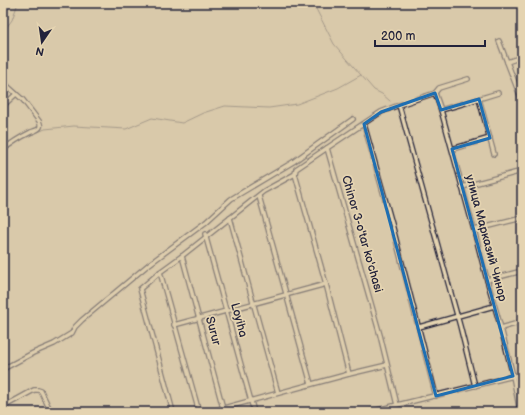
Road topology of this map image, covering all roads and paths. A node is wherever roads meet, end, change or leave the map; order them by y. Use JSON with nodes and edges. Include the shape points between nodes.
{"nodes":[{"id":1,"x":499,"y":41,"type":"dead end"},
{"id":2,"x":522,"y":57,"type":"edge"},
{"id":3,"x":507,"y":61,"type":"junction"},
{"id":4,"x":468,"y":79,"type":"dead end"},
{"id":5,"x":3,"y":82,"type":"edge"},
{"id":6,"x":435,"y":93,"type":"junction"},
{"id":7,"x":498,"y":93,"type":"dead end"},
{"id":8,"x":16,"y":94,"type":"junction"},
{"id":9,"x":479,"y":99,"type":"junction"},
{"id":10,"x":522,"y":101,"type":"edge"},
{"id":11,"x":399,"y":105,"type":"junction"},
{"id":12,"x":3,"y":106,"type":"edge"},
{"id":13,"x":441,"y":110,"type":"junction"},
{"id":14,"x":353,"y":119,"type":"dead end"},
{"id":15,"x":364,"y":124,"type":"junction"},
{"id":16,"x":329,"y":136,"type":"junction"},
{"id":17,"x":490,"y":138,"type":"junction"},
{"id":18,"x":334,"y":144,"type":"junction"},
{"id":19,"x":327,"y":148,"type":"junction"},
{"id":20,"x":452,"y":149,"type":"junction"},
{"id":21,"x":3,"y":150,"type":"edge"},
{"id":22,"x":494,"y":154,"type":"dead end"},
{"id":23,"x":522,"y":171,"type":"edge"},
{"id":24,"x":294,"y":174,"type":"junction"},
{"id":25,"x":462,"y":187,"type":"junction"},
{"id":26,"x":260,"y":196,"type":"junction"},
{"id":27,"x":230,"y":218,"type":"junction"},
{"id":28,"x":522,"y":218,"type":"edge"},
{"id":29,"x":474,"y":230,"type":"junction"},
{"id":30,"x":206,"y":235,"type":"junction"},
{"id":31,"x":182,"y":256,"type":"junction"},
{"id":32,"x":522,"y":271,"type":"edge"},
{"id":33,"x":160,"y":272,"type":"junction"},
{"id":34,"x":487,"y":280,"type":"junction"},
{"id":35,"x":326,"y":284,"type":"junction"},
{"id":36,"x":287,"y":295,"type":"junction"},
{"id":37,"x":253,"y":304,"type":"junction"},
{"id":38,"x":494,"y":306,"type":"junction"},
{"id":39,"x":226,"y":311,"type":"junction"},
{"id":40,"x":457,"y":316,"type":"junction"},
{"id":41,"x":199,"y":318,"type":"junction"},
{"id":42,"x":522,"y":322,"type":"edge"},
{"id":43,"x":174,"y":325,"type":"junction"},
{"id":44,"x":419,"y":327,"type":"junction"},
{"id":45,"x":501,"y":328,"type":"junction"},
{"id":46,"x":387,"y":365,"type":"junction"},
{"id":47,"x":3,"y":369,"type":"edge"},
{"id":48,"x":349,"y":374,"type":"junction"},
{"id":49,"x":522,"y":374,"type":"edge"},
{"id":50,"x":513,"y":376,"type":"junction"},
{"id":51,"x":311,"y":384,"type":"junction"},
{"id":52,"x":475,"y":386,"type":"junction"},
{"id":53,"x":278,"y":393,"type":"junction"},
{"id":54,"x":436,"y":396,"type":"junction"},
{"id":55,"x":250,"y":401,"type":"junction"},
{"id":56,"x":397,"y":405,"type":"junction"},
{"id":57,"x":3,"y":407,"type":"edge"},
{"id":58,"x":224,"y":410,"type":"edge"},
{"id":59,"x":6,"y":412,"type":"edge"},
{"id":60,"x":51,"y":412,"type":"edge"},
{"id":61,"x":173,"y":412,"type":"edge"},
{"id":62,"x":199,"y":412,"type":"edge"},
{"id":63,"x":209,"y":412,"type":"edge"},
{"id":64,"x":254,"y":412,"type":"edge"},
{"id":65,"x":369,"y":412,"type":"edge"},
{"id":66,"x":520,"y":412,"type":"edge"}],
"edges":[{"from":1,"to":3,"type":"street"},
{"from":2,"to":3,"type":"street"},
{"from":3,"to":10,"type":"street"},
{"from":4,"to":6,"type":"street","via":[[438,88]]},
{"from":5,"to":8,"type":"street"},
{"from":6,"to":11,"type":"street"},
{"from":6,"to":13,"type":"street","name":"улица Марказий Чинор"},
{"from":7,"to":9,"type":"street"},
{"from":8,"to":12,"type":"street"},
{"from":8,"to":21,"type":"street","via":[[39,121],[40,127],[15,140]]},
{"from":9,"to":13,"type":"street"},
{"from":9,"to":17,"type":"street"},
{"from":11,"to":15,"type":"street","via":[[381,112]]},
{"from":11,"to":40,"type":"street"},
{"from":13,"to":20,"type":"street","name":"улица Марказий Чинор"},
{"from":14,"to":16,"type":"street"},
{"from":15,"to":18,"type":"street"},
{"from":15,"to":44,"type":"street"},
{"from":16,"to":18,"type":"street"},
{"from":16,"to":47,"type":"street","via":[[293,162],[231,199],[206,222],[82,320],[72,333]]},
{"from":17,"to":20,"type":"street"},
{"from":17,"to":22,"type":"street"},
{"from":18,"to":19,"type":"street"},
{"from":19,"to":24,"type":"street","via":[[296,169]]},
{"from":19,"to":46,"type":"street","name":"Chinor 3-o'tar ko'chasi"},
{"from":20,"to":25,"type":"street","name":"улица Марказий Чинор"},
{"from":23,"to":25,"type":"street"},
{"from":24,"to":26,"type":"street","via":[[264,191]]},
{"from":24,"to":35,"type":"street"},
{"from":25,"to":29,"type":"street","name":"улица Марказий Чинор"},
{"from":26,"to":27,"type":"street"},
{"from":26,"to":36,"type":"street"},
{"from":27,"to":30,"type":"street"},
{"from":27,"to":37,"type":"street"},
{"from":28,"to":29,"type":"street"},
{"from":29,"to":34,"type":"street","name":"улица Марказий Чинор"},
{"from":30,"to":31,"type":"street"},
{"from":30,"to":39,"type":"street","name":"Loyiha"},
{"from":31,"to":33,"type":"street"},
{"from":31,"to":41,"type":"street","name":"Surur"},
{"from":32,"to":34,"type":"street"},
{"from":33,"to":43,"type":"street"},
{"from":33,"to":61,"type":"street","via":[[140,289]]},
{"from":34,"to":38,"type":"street","name":"улица Марказий Чинор"},
{"from":35,"to":36,"type":"street"},
{"from":35,"to":48,"type":"street"},
{"from":36,"to":37,"type":"street"},
{"from":36,"to":51,"type":"street"},
{"from":37,"to":39,"type":"street"},
{"from":37,"to":53,"type":"street"},
{"from":38,"to":40,"type":"street"},
{"from":38,"to":45,"type":"street","name":"улица Марказий Чинор"},
{"from":39,"to":41,"type":"street"},
{"from":39,"to":55,"type":"street","name":"Loyiha"},
{"from":40,"to":44,"type":"street"},
{"from":40,"to":52,"type":"street"},
{"from":41,"to":43,"type":"street"},
{"from":41,"to":58,"type":"street","name":"Surur"},
{"from":42,"to":45,"type":"street"},
{"from":43,"to":62,"type":"street"},
{"from":44,"to":54,"type":"street"},
{"from":45,"to":50,"type":"street","name":"улица Марказий Чинор"},
{"from":46,"to":48,"type":"street"},
{"from":46,"to":56,"type":"street","name":"Chinor 3-o'tar ko'chasi"},
{"from":48,"to":51,"type":"street"},
{"from":49,"to":50,"type":"street"},
{"from":50,"to":52,"type":"street"},
{"from":50,"to":66,"type":"street","name":"улица Марказий Чинор"},
{"from":51,"to":53,"type":"street"},
{"from":52,"to":54,"type":"street"},
{"from":53,"to":55,"type":"street"},
{"from":54,"to":56,"type":"street"},
{"from":55,"to":58,"type":"street"},
{"from":55,"to":64,"type":"street","name":"Loyiha"},
{"from":56,"to":65,"type":"street"},
{"from":57,"to":59,"type":"street"},
{"from":57,"to":60,"type":"street","via":[[38,390],[41,391]]},
{"from":58,"to":63,"type":"street"}]}
